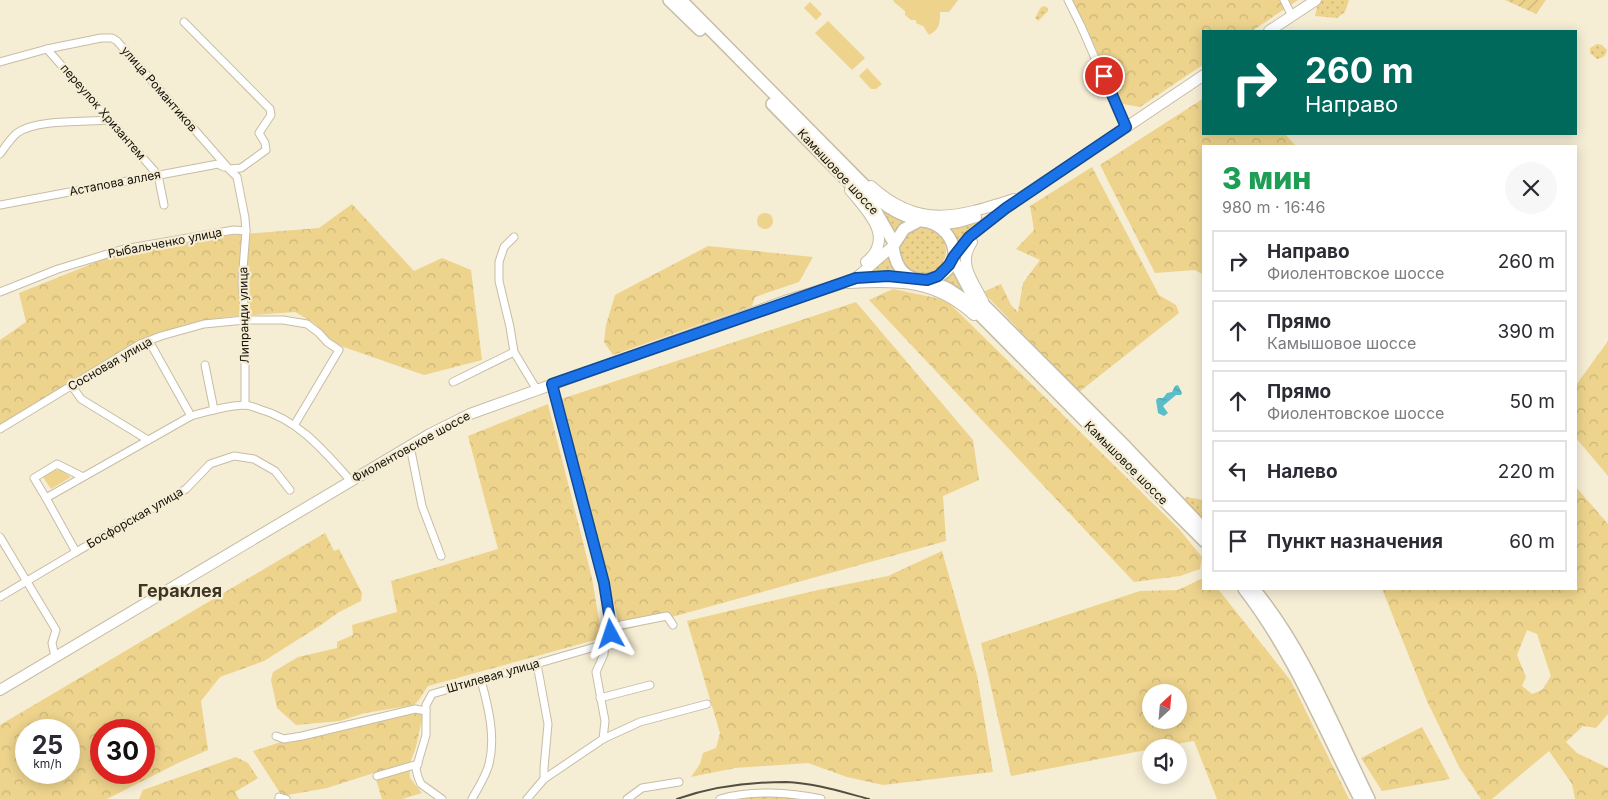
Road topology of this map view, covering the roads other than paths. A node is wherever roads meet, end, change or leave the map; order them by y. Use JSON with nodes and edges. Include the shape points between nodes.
{"nodes":[{"id":1,"x":669,"y":0,"type":"edge"},
{"id":2,"x":681,"y":0,"type":"edge"},
{"id":3,"x":1068,"y":0,"type":"edge"},
{"id":4,"x":1284,"y":0,"type":"edge"},
{"id":5,"x":1316,"y":0,"type":"edge"},
{"id":6,"x":1292,"y":16,"type":"junction"},
{"id":7,"x":184,"y":22,"type":"dead end"},
{"id":8,"x":1271,"y":30,"type":"edge"},
{"id":9,"x":47,"y":49,"type":"junction"},
{"id":10,"x":0,"y":62,"type":"edge"},
{"id":11,"x":1202,"y":77,"type":"edge"},
{"id":12,"x":108,"y":120,"type":"junction"},
{"id":13,"x":1126,"y":127,"type":"junction"},
{"id":14,"x":0,"y":154,"type":"edge"},
{"id":15,"x":834,"y":167,"type":"junction"},
{"id":16,"x":229,"y":169,"type":"junction"},
{"id":17,"x":849,"y":169,"type":"junction"},
{"id":18,"x":158,"y":175,"type":"junction"},
{"id":19,"x":1024,"y":196,"type":"junction"},
{"id":20,"x":0,"y":205,"type":"edge"},
{"id":21,"x":164,"y":205,"type":"dead end"},
{"id":22,"x":1006,"y":208,"type":"junction"},
{"id":23,"x":997,"y":215,"type":"junction"},
{"id":24,"x":919,"y":221,"type":"junction"},
{"id":25,"x":938,"y":225,"type":"junction"},
{"id":26,"x":246,"y":231,"type":"junction"},
{"id":27,"x":514,"y":237,"type":"dead end"},
{"id":28,"x":894,"y":244,"type":"junction"},
{"id":29,"x":953,"y":257,"type":"junction"},
{"id":30,"x":856,"y":278,"type":"junction"},
{"id":31,"x":910,"y":278,"type":"junction"},
{"id":32,"x":927,"y":280,"type":"junction"},
{"id":33,"x":844,"y":283,"type":"junction"},
{"id":34,"x":819,"y":291,"type":"junction"},
{"id":35,"x":0,"y":292,"type":"edge"},
{"id":36,"x":987,"y":309,"type":"junction"},
{"id":37,"x":245,"y":320,"type":"junction"},
{"id":38,"x":998,"y":333,"type":"junction"},
{"id":39,"x":149,"y":341,"type":"junction"},
{"id":40,"x":514,"y":352,"type":"junction"},
{"id":41,"x":205,"y":365,"type":"dead end"},
{"id":42,"x":453,"y":382,"type":"dead end"},
{"id":43,"x":552,"y":384,"type":"junction"},
{"id":44,"x":72,"y":386,"type":"junction"},
{"id":45,"x":537,"y":390,"type":"junction"},
{"id":46,"x":245,"y":405,"type":"junction"},
{"id":47,"x":214,"y":410,"type":"junction"},
{"id":48,"x":191,"y":416,"type":"junction"},
{"id":49,"x":294,"y":424,"type":"junction"},
{"id":50,"x":0,"y":429,"type":"edge"},
{"id":51,"x":148,"y":440,"type":"junction"},
{"id":52,"x":410,"y":446,"type":"junction"},
{"id":53,"x":83,"y":477,"type":"junction"},
{"id":54,"x":351,"y":481,"type":"junction"},
{"id":55,"x":290,"y":490,"type":"dead end"},
{"id":56,"x":46,"y":498,"type":"junction"},
{"id":57,"x":1202,"y":527,"type":"edge"},
{"id":58,"x":0,"y":537,"type":"edge"},
{"id":59,"x":1202,"y":539,"type":"edge"},
{"id":60,"x":76,"y":552,"type":"junction"},
{"id":61,"x":441,"y":556,"type":"dead end"},
{"id":62,"x":27,"y":581,"type":"junction"},
{"id":63,"x":1245,"y":590,"type":"edge"},
{"id":64,"x":1255,"y":590,"type":"edge"},
{"id":65,"x":0,"y":597,"type":"edge"},
{"id":66,"x":673,"y":625,"type":"dead end"},
{"id":67,"x":611,"y":627,"type":"junction"},
{"id":68,"x":605,"y":644,"type":"junction"},
{"id":69,"x":55,"y":657,"type":"junction"},
{"id":70,"x":537,"y":664,"type":"junction"},
{"id":71,"x":480,"y":680,"type":"junction"},
{"id":72,"x":650,"y":685,"type":"dead end"},
{"id":73,"x":0,"y":690,"type":"edge"},
{"id":74,"x":600,"y":698,"type":"junction"},
{"id":75,"x":707,"y":704,"type":"dead end"},
{"id":76,"x":426,"y":711,"type":"junction"},
{"id":77,"x":276,"y":736,"type":"dead end"},
{"id":78,"x":603,"y":739,"type":"junction"},
{"id":79,"x":418,"y":764,"type":"junction"},
{"id":80,"x":377,"y":776,"type":"dead end"},
{"id":81,"x":544,"y":779,"type":"junction"},
{"id":82,"x":679,"y":782,"type":"dead end"},
{"id":83,"x":442,"y":799,"type":"edge"},
{"id":84,"x":472,"y":799,"type":"edge"},
{"id":85,"x":527,"y":799,"type":"edge"},
{"id":86,"x":627,"y":799,"type":"edge"},
{"id":87,"x":720,"y":799,"type":"edge"},
{"id":88,"x":821,"y":799,"type":"edge"},
{"id":89,"x":1360,"y":799,"type":"edge"},
{"id":90,"x":1369,"y":799,"type":"edge"}],
"edges":[{"from":1,"to":15,"type":"main road","name":"Камышовое шоссе"},
{"from":2,"to":17,"type":"main road","name":"Камышовое шоссе"},
{"from":3,"to":13,"type":"street"},
{"from":4,"to":6,"type":"street"},
{"from":5,"to":6,"type":"main road"},
{"from":6,"to":8,"type":"main road"},
{"from":7,"to":16,"type":"street","via":[[270,109],[271,115],[259,133],[266,150],[240,168]]},
{"from":9,"to":10,"type":"street","name":"улица Романтиков"},
{"from":9,"to":12,"type":"street","name":"переулок Хризантем"},
{"from":9,"to":16,"type":"street","name":"улица Романтиков","via":[[101,38],[117,41]]},
{"from":11,"to":13,"type":"main road"},
{"from":12,"to":14,"type":"street","via":[[38,124],[18,133]]},
{"from":12,"to":18,"type":"street","name":"переулок Хризантем"},
{"from":13,"to":19,"type":"main road"},
{"from":15,"to":28,"type":"main road","name":"Камышовое шоссе","via":[[874,208]]},
{"from":15,"to":34,"type":"main road","via":[[872,216],[879,234],[878,247],[856,270]]},
{"from":16,"to":18,"type":"street","name":"Астапова аллея","via":[[218,164]]},
{"from":16,"to":26,"type":"street","name":"Липранди улица","via":[[236,177]]},
{"from":17,"to":19,"type":"main road","via":[[903,208],[924,215],[948,217]]},
{"from":17,"to":24,"type":"main road","name":"Камышовое шоссе","via":[[891,209]]},
{"from":18,"to":20,"type":"street","name":"Астапова аллея"},
{"from":18,"to":21,"type":"street"},
{"from":19,"to":22,"type":"main road"},
{"from":22,"to":23,"type":"main road"},
{"from":22,"to":25,"type":"main road"},
{"from":23,"to":29,"type":"main road","via":[[969,237]]},
{"from":23,"to":36,"type":"main road","via":[[974,239],[965,256],[973,284]]},
{"from":24,"to":25,"type":"main road"},
{"from":24,"to":28,"type":"main road","via":[[904,229]]},
{"from":25,"to":29,"type":"main road","via":[[951,241]]},
{"from":26,"to":35,"type":"street","name":"Рыбальченко улица","via":[[234,230],[124,249],[58,269]]},
{"from":26,"to":37,"type":"street","name":"Липранди улица","via":[[242,282]]},
{"from":27,"to":40,"type":"street","via":[[504,247],[498,282]]},
{"from":28,"to":30,"type":"main road","name":"Фиолентовское шоссе"},
{"from":28,"to":31,"type":"main road","name":"Камышовое шоссе","via":[[896,262]]},
{"from":29,"to":32,"type":"main road","via":[[945,271]]},
{"from":29,"to":36,"type":"main road","name":"Камышовое шоссе","via":[[970,291]]},
{"from":30,"to":31,"type":"main road","name":"Фиолентовское шоссе"},
{"from":30,"to":33,"type":"main road","name":"Фиолентовское шоссе"},
{"from":31,"to":32,"type":"main road"},
{"from":32,"to":38,"type":"main road","name":"Камышовое шоссе","via":[[964,299]]},
{"from":33,"to":34,"type":"main road","name":"Фиолентовское шоссе"},
{"from":33,"to":38,"type":"main road","via":[[885,281],[944,293]]},
{"from":34,"to":43,"type":"main road","name":"Фиолентовское шоссе"},
{"from":36,"to":57,"type":"main road","name":"Камышовое шоссе"},
{"from":37,"to":39,"type":"street","name":"Сосновая улица","via":[[204,324]]},
{"from":37,"to":46,"type":"street","name":"Липранди улица"},
{"from":37,"to":49,"type":"street","name":"Сосновая улица","via":[[307,324],[339,350]]},
{"from":38,"to":59,"type":"main road","name":"Камышовое шоссе"},
{"from":39,"to":44,"type":"street","name":"Сосновая улица"},
{"from":39,"to":48,"type":"street"},
{"from":40,"to":42,"type":"street"},
{"from":40,"to":45,"type":"street"},
{"from":41,"to":47,"type":"street"},
{"from":43,"to":45,"type":"main road","name":"Фиолентовское шоссе"},
{"from":43,"to":67,"type":"street","via":[[604,583]]},
{"from":44,"to":50,"type":"street","name":"Сосновая улица"},
{"from":44,"to":51,"type":"street","via":[[81,398]]},
{"from":45,"to":52,"type":"main road","name":"Фиолентовское шоссе","via":[[470,414]]},
{"from":46,"to":47,"type":"street"},
{"from":46,"to":49,"type":"street","via":[[270,412]]},
{"from":47,"to":48,"type":"street"},
{"from":48,"to":51,"type":"street"},
{"from":49,"to":54,"type":"street"},
{"from":51,"to":53,"type":"street"},
{"from":52,"to":54,"type":"main road","name":"Фиолентовское шоссе"},
{"from":52,"to":61,"type":"street","via":[[422,506]]},
{"from":53,"to":56,"type":"street"},
{"from":53,"to":56,"type":"street","name":"Босфорская улица","via":[[57,464],[34,478]]},
{"from":54,"to":69,"type":"main road","name":"Фиолентовское шоссе"},
{"from":55,"to":60,"type":"street","name":"Босфорская улица","via":[[275,471],[254,459],[234,456],[210,464],[186,489]]},
{"from":56,"to":60,"type":"street","name":"Босфорская улица"},
{"from":58,"to":62,"type":"street"},
{"from":60,"to":62,"type":"street","name":"Босфорская улица"},
{"from":62,"to":65,"type":"street","name":"Босфорская улица"},
{"from":62,"to":69,"type":"street","via":[[56,630],[52,643]]},
{"from":63,"to":89,"type":"main road","via":[[1272,628],[1297,672]]},
{"from":64,"to":90,"type":"main road","via":[[1278,619],[1310,676]]},
{"from":66,"to":67,"type":"street","via":[[666,616]]},
{"from":67,"to":68,"type":"street"},
{"from":68,"to":70,"type":"street","name":"Штилевая улица"},
{"from":68,"to":74,"type":"street","via":[[596,672]]},
{"from":69,"to":73,"type":"main road","name":"Фиолентовское шоссе"},
{"from":70,"to":71,"type":"street","name":"Штилевая улица"},
{"from":70,"to":81,"type":"street","via":[[548,724]]},
{"from":71,"to":76,"type":"street","name":"Штилевая улица","via":[[432,694]]},
{"from":71,"to":84,"type":"street","via":[[491,725],[491,754]]},
{"from":72,"to":74,"type":"street"},
{"from":74,"to":78,"type":"street"},
{"from":75,"to":78,"type":"street","via":[[640,722]]},
{"from":76,"to":77,"type":"street","via":[[415,709],[284,739]]},
{"from":76,"to":79,"type":"street","via":[[426,735]]},
{"from":78,"to":81,"type":"street"},
{"from":79,"to":80,"type":"street"},
{"from":79,"to":83,"type":"street","via":[[421,784]]},
{"from":81,"to":85,"type":"street"},
{"from":82,"to":86,"type":"street","via":[[642,788]]},
{"from":87,"to":88,"type":"street","via":[[771,793]]}]}
